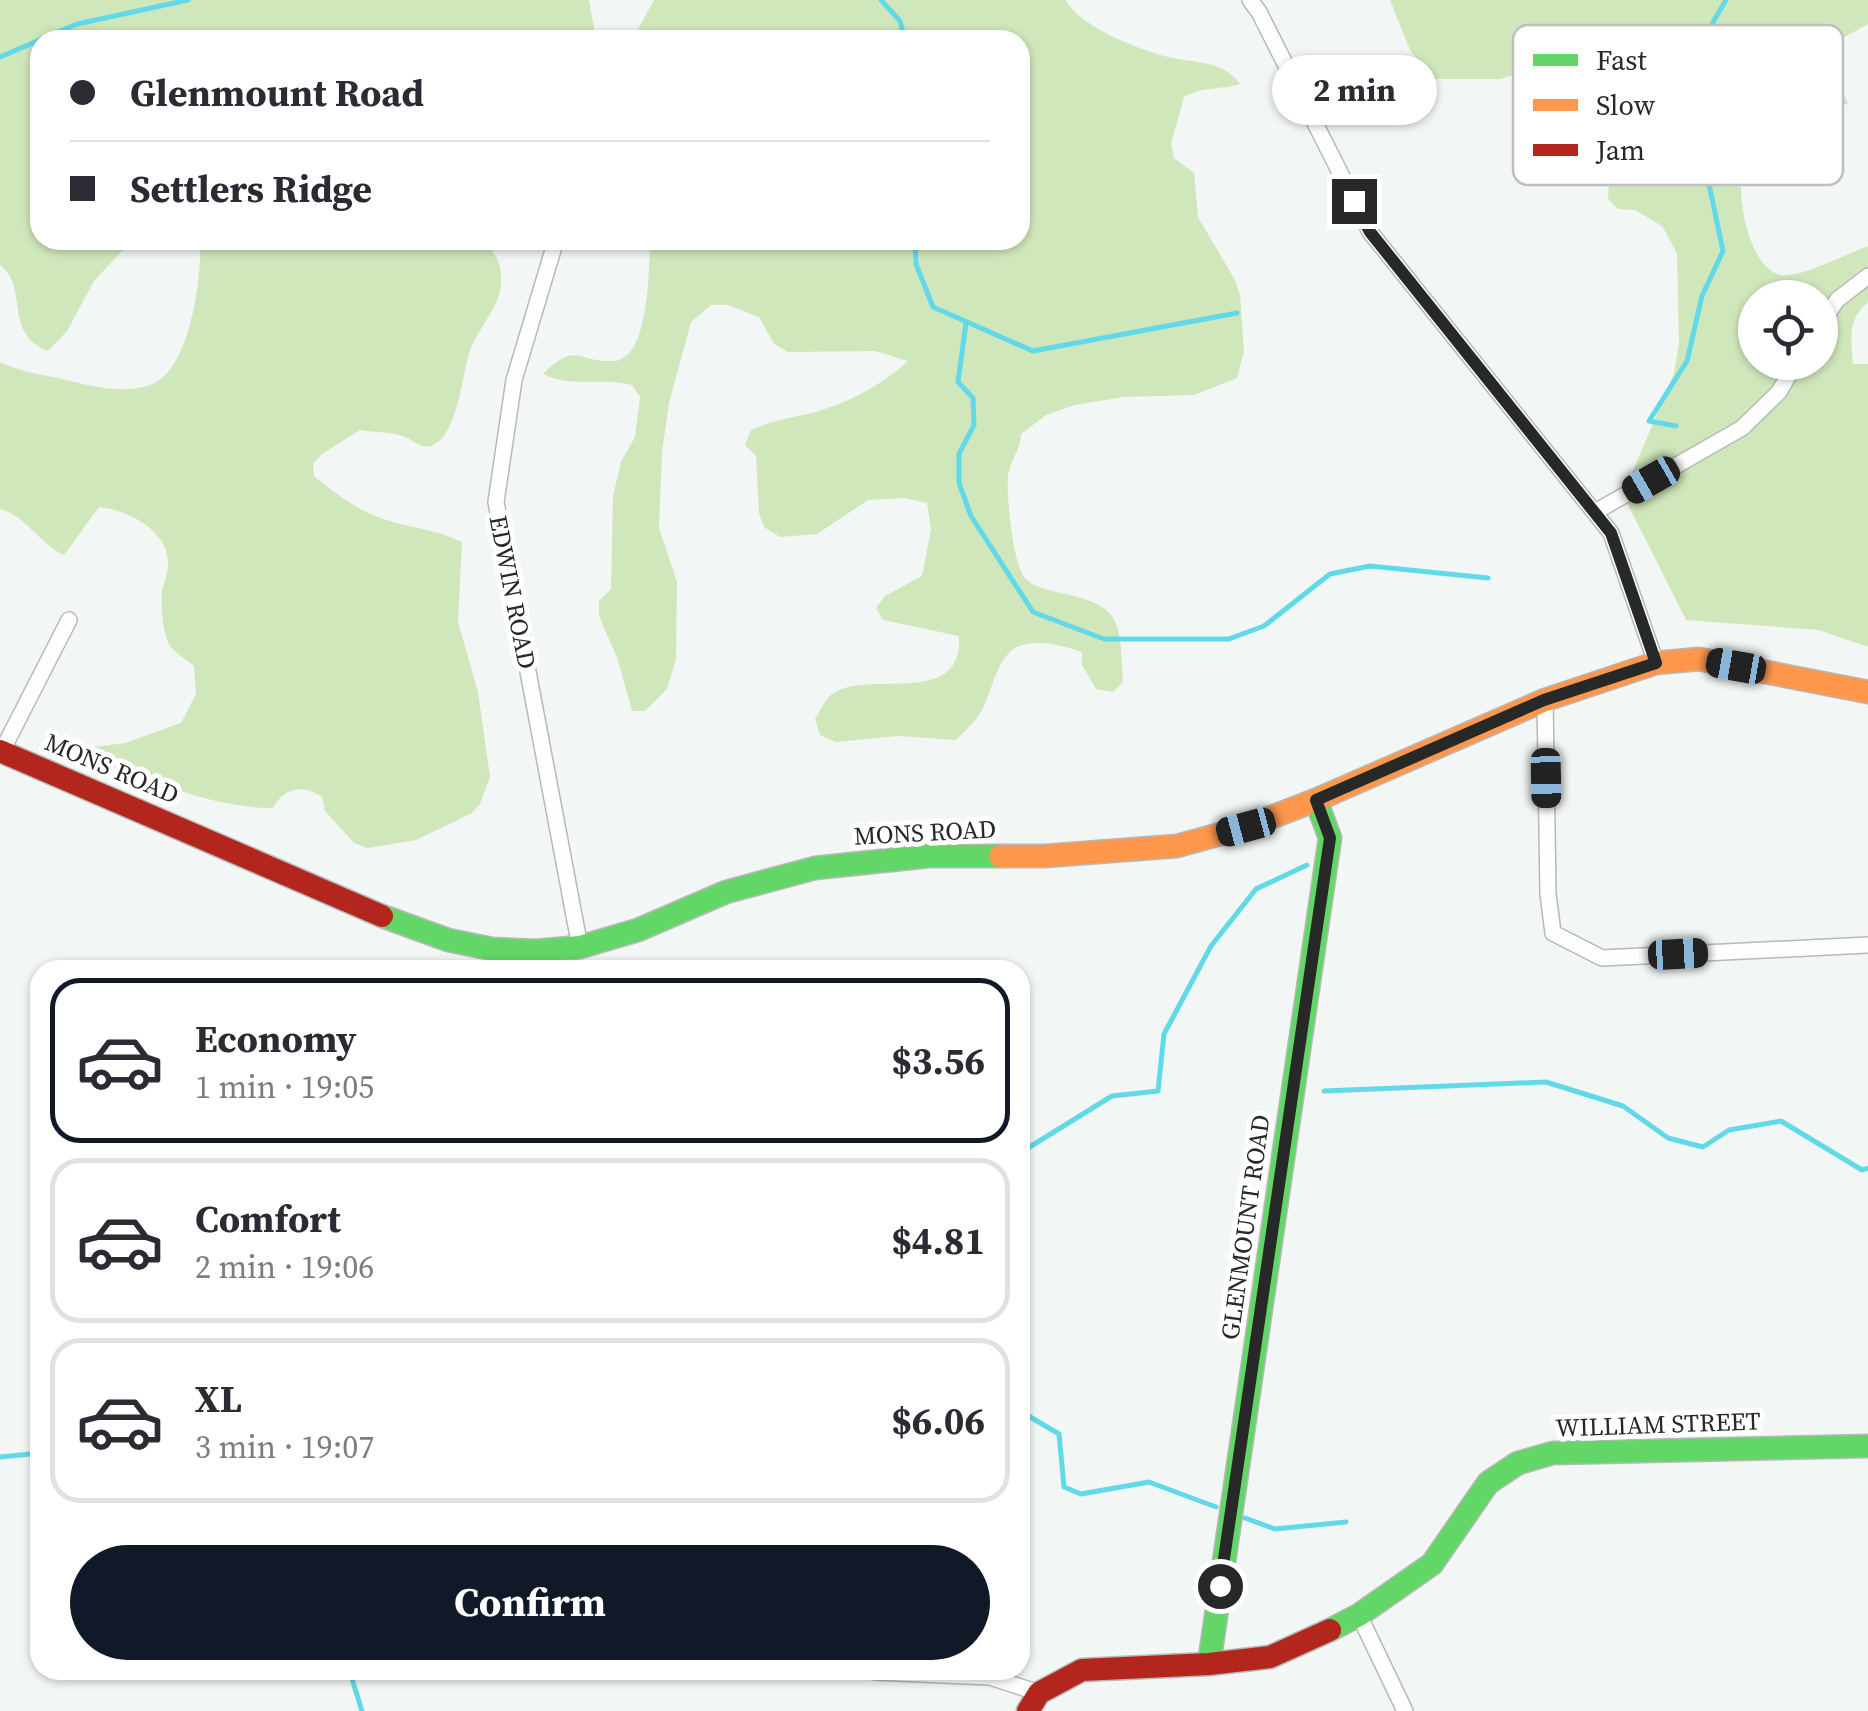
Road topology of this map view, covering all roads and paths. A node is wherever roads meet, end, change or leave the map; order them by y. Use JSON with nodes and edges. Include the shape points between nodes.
{"nodes":[{"id":1,"x":1250,"y":0,"type":"edge"},
{"id":2,"x":553,"y":250,"type":"edge"},
{"id":3,"x":1868,"y":276,"type":"edge"},
{"id":4,"x":1838,"y":299,"type":"edge"},
{"id":5,"x":1785,"y":380,"type":"edge"},
{"id":6,"x":1595,"y":512,"type":"junction"},
{"id":7,"x":69,"y":620,"type":"dead end"},
{"id":8,"x":1656,"y":663,"type":"junction"},
{"id":9,"x":1868,"y":692,"type":"edge"},
{"id":10,"x":1544,"y":700,"type":"junction"},
{"id":11,"x":1,"y":751,"type":"edge"},
{"id":12,"x":1316,"y":800,"type":"junction"},
{"id":13,"x":1868,"y":946,"type":"edge"},
{"id":14,"x":580,"y":948,"type":"junction"},
{"id":15,"x":1868,"y":1446,"type":"edge"},
{"id":16,"x":1358,"y":1616,"type":"junction"},
{"id":17,"x":1209,"y":1664,"type":"junction"},
{"id":18,"x":994,"y":1680,"type":"edge"},
{"id":19,"x":1034,"y":1702,"type":"edge"},
{"id":20,"x":1406,"y":1711,"type":"edge"}],
"edges":[{"from":1,"to":6,"type":"street","via":[[1370,232]]},
{"from":2,"to":14,"type":"street","name":"EDWIN ROAD","via":[[514,380],[496,502]]},
{"from":3,"to":4,"type":"street"},
{"from":5,"to":6,"type":"street","via":[[1742,428]]},
{"from":6,"to":8,"type":"street","via":[[1611,533]]},
{"from":7,"to":11,"type":"street"},
{"from":8,"to":9,"type":"main road","name":"MONS ROAD","via":[[1699,659]]},
{"from":8,"to":10,"type":"main road","name":"MONS ROAD"},
{"from":10,"to":12,"type":"main road","name":"MONS ROAD"},
{"from":10,"to":13,"type":"street","via":[[1553,933],[1602,958]]},
{"from":11,"to":14,"type":"main road","name":"MONS ROAD","via":[[448,940],[492,949]]},
{"from":12,"to":14,"type":"main road","name":"MONS ROAD","via":[[1177,846],[929,856],[816,868],[726,892]]},
{"from":12,"to":17,"type":"main road","name":"GLENMOUNT ROAD","via":[[1330,838]]},
{"from":15,"to":16,"type":"main road","name":"WILLIAM STREET","via":[[1553,1452],[1518,1463],[1488,1483],[1432,1564]]},
{"from":16,"to":17,"type":"main road","name":"WILLIAM STREET","via":[[1270,1656]]},
{"from":16,"to":20,"type":"street"},
{"from":17,"to":19,"type":"main road","name":"WILLIAM STREET","via":[[1082,1670]]},
{"from":18,"to":19,"type":"street","name":"WILLIAM STREET"}]}
